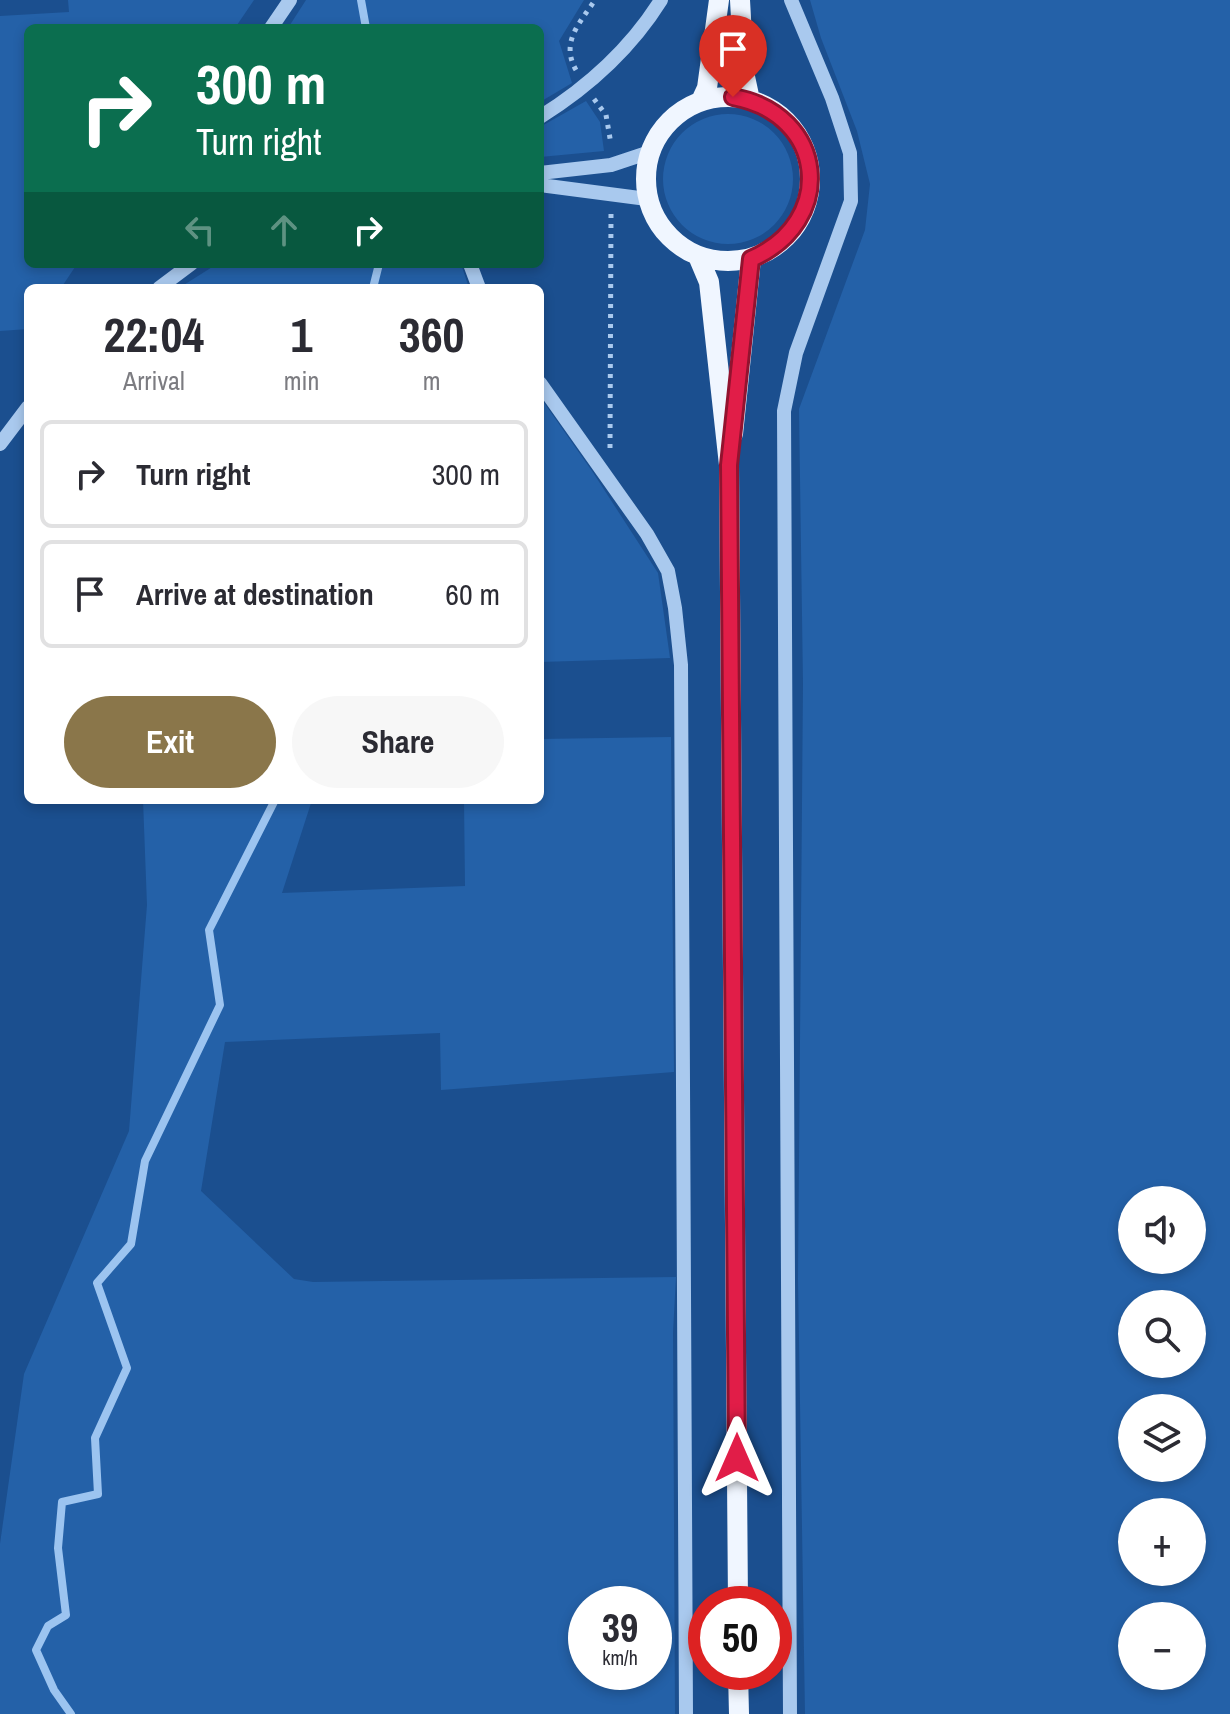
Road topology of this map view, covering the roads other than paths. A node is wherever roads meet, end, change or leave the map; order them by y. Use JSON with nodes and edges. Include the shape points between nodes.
{"nodes":[{"id":1,"x":290,"y":0,"type":"edge"},
{"id":2,"x":661,"y":0,"type":"edge"},
{"id":3,"x":719,"y":0,"type":"edge"},
{"id":4,"x":740,"y":0,"type":"edge"},
{"id":5,"x":791,"y":0,"type":"edge"},
{"id":6,"x":274,"y":24,"type":"edge"},
{"id":7,"x":750,"y":100,"type":"junction"},
{"id":8,"x":701,"y":101,"type":"junction"},
{"id":9,"x":544,"y":114,"type":"edge"},
{"id":10,"x":650,"y":152,"type":"junction"},
{"id":11,"x":544,"y":173,"type":"edge"},
{"id":12,"x":544,"y":186,"type":"edge"},
{"id":13,"x":647,"y":199,"type":"junction"},
{"id":14,"x":698,"y":256,"type":"junction"},
{"id":15,"x":751,"y":259,"type":"junction"},
{"id":16,"x":544,"y":388,"type":"edge"},
{"id":17,"x":24,"y":412,"type":"edge"},
{"id":18,"x":0,"y":444,"type":"edge"},
{"id":19,"x":729,"y":465,"type":"junction"},
{"id":20,"x":738,"y":1586,"type":"edge"},
{"id":21,"x":738,"y":1690,"type":"edge"},
{"id":22,"x":686,"y":1714,"type":"edge"},
{"id":23,"x":739,"y":1714,"type":"edge"},
{"id":24,"x":790,"y":1714,"type":"edge"}],
"edges":[{"from":1,"to":6,"type":"street"},
{"from":2,"to":9,"type":"street","via":[[643,28],[605,66]]},
{"from":3,"to":8,"type":"main road"},
{"from":4,"to":7,"type":"main road"},
{"from":5,"to":24,"type":"street","via":[[850,153],[851,201],[796,353],[784,411]]},
{"from":7,"to":8,"type":"main road"},
{"from":7,"to":15,"type":"main road","via":[[767,106],[793,130],[810,179],[794,229]]},
{"from":8,"to":10,"type":"main road","via":[[669,121]]},
{"from":10,"to":11,"type":"street","via":[[611,165]]},
{"from":10,"to":13,"type":"main road"},
{"from":12,"to":13,"type":"street"},
{"from":13,"to":14,"type":"main road","via":[[665,234]]},
{"from":14,"to":15,"type":"main road","via":[[715,261]]},
{"from":14,"to":19,"type":"main road","via":[[709,282]]},
{"from":15,"to":19,"type":"main road"},
{"from":16,"to":22,"type":"street","via":[[647,534],[668,571],[675,608],[681,665]]},
{"from":17,"to":18,"type":"street"},
{"from":19,"to":20,"type":"main road"},
{"from":21,"to":23,"type":"main road"}]}
